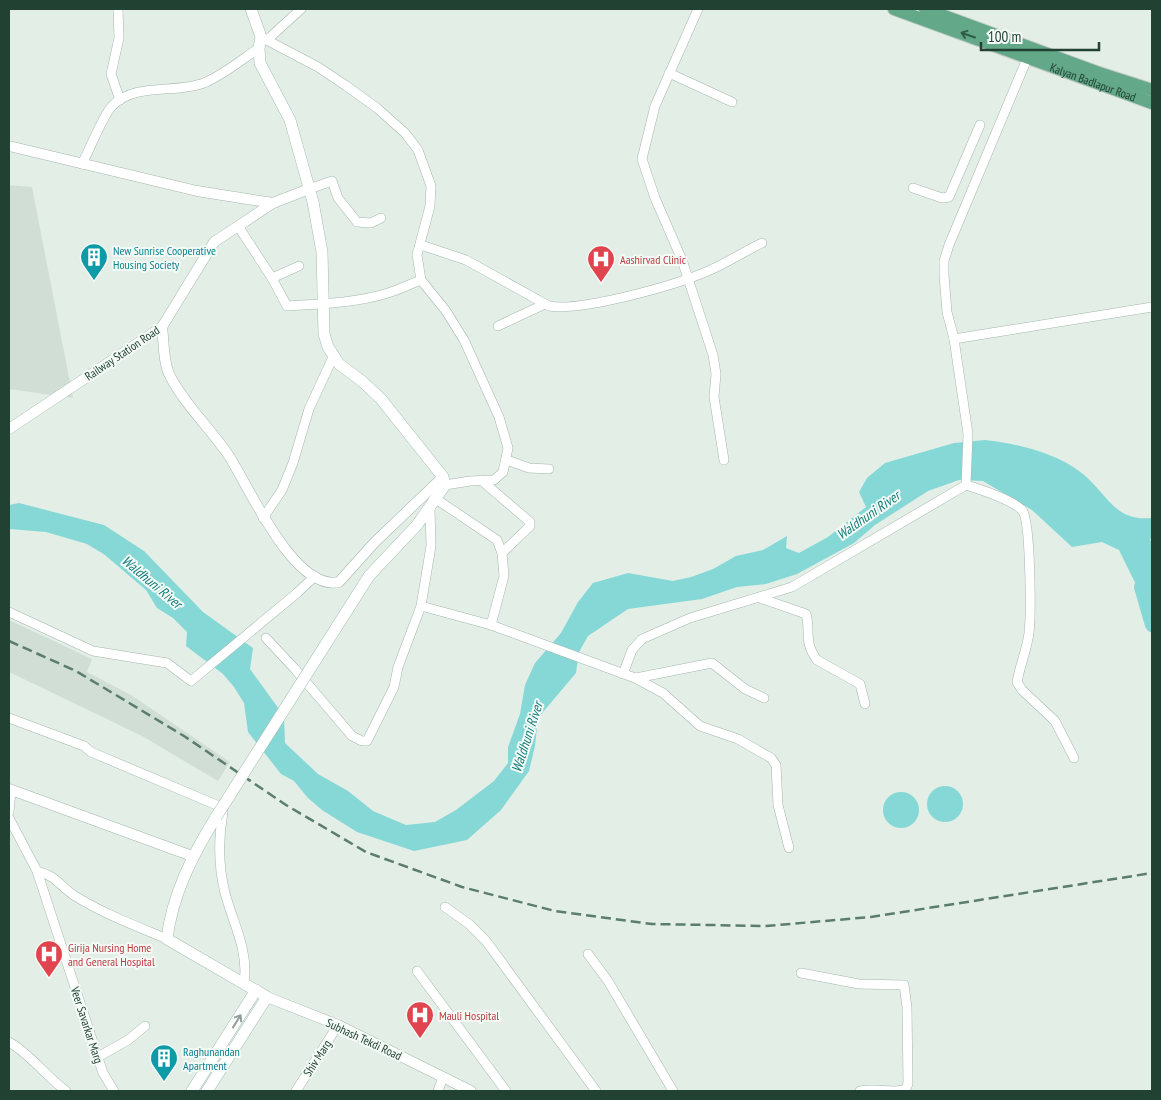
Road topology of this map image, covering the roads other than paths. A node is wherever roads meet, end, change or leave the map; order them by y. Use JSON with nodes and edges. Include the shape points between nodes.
{"nodes":[{"id":1,"x":118,"y":9,"type":"edge"},
{"id":2,"x":251,"y":9,"type":"edge"},
{"id":3,"x":301,"y":9,"type":"edge"},
{"id":4,"x":698,"y":9,"type":"edge"},
{"id":5,"x":894,"y":9,"type":"edge"},
{"id":6,"x":925,"y":9,"type":"edge"},
{"id":7,"x":262,"y":42,"type":"junction"},
{"id":8,"x":1030,"y":53,"type":"junction"},
{"id":9,"x":669,"y":73,"type":"junction"},
{"id":10,"x":1152,"y":90,"type":"edge"},
{"id":11,"x":120,"y":100,"type":"junction"},
{"id":12,"x":732,"y":102,"type":"dead end"},
{"id":13,"x":1152,"y":104,"type":"edge"},
{"id":14,"x":980,"y":125,"type":"dead end"},
{"id":15,"x":9,"y":146,"type":"edge"},
{"id":16,"x":82,"y":164,"type":"junction"},
{"id":17,"x":913,"y":188,"type":"dead end"},
{"id":18,"x":310,"y":189,"type":"junction"},
{"id":19,"x":273,"y":203,"type":"junction"},
{"id":20,"x":382,"y":218,"type":"dead end"},
{"id":21,"x":238,"y":226,"type":"junction"},
{"id":22,"x":762,"y":243,"type":"dead end"},
{"id":23,"x":420,"y":245,"type":"junction"},
{"id":24,"x":299,"y":266,"type":"dead end"},
{"id":25,"x":272,"y":278,"type":"junction"},
{"id":26,"x":688,"y":278,"type":"junction"},
{"id":27,"x":421,"y":280,"type":"junction"},
{"id":28,"x":324,"y":304,"type":"junction"},
{"id":29,"x":545,"y":304,"type":"junction"},
{"id":30,"x":1152,"y":307,"type":"edge"},
{"id":31,"x":498,"y":326,"type":"dead end"},
{"id":32,"x":162,"y":327,"type":"junction"},
{"id":33,"x":954,"y":339,"type":"junction"},
{"id":34,"x":334,"y":356,"type":"junction"},
{"id":35,"x":9,"y":429,"type":"edge"},
{"id":36,"x":507,"y":460,"type":"junction"},
{"id":37,"x":724,"y":460,"type":"dead end"},
{"id":38,"x":549,"y":470,"type":"dead end"},
{"id":39,"x":482,"y":480,"type":"junction"},
{"id":40,"x":444,"y":482,"type":"junction"},
{"id":41,"x":967,"y":484,"type":"junction"},
{"id":42,"x":433,"y":503,"type":"junction"},
{"id":43,"x":263,"y":518,"type":"junction"},
{"id":44,"x":502,"y":553,"type":"junction"},
{"id":45,"x":315,"y":576,"type":"junction"},
{"id":46,"x":760,"y":598,"type":"junction"},
{"id":47,"x":421,"y":606,"type":"junction"},
{"id":48,"x":9,"y":612,"type":"edge"},
{"id":49,"x":491,"y":625,"type":"junction"},
{"id":50,"x":266,"y":638,"type":"dead end"},
{"id":51,"x":623,"y":674,"type":"junction"},
{"id":52,"x":636,"y":678,"type":"junction"},
{"id":53,"x":764,"y":698,"type":"dead end"},
{"id":54,"x":865,"y":704,"type":"dead end"},
{"id":55,"x":9,"y":718,"type":"edge"},
{"id":56,"x":1074,"y":758,"type":"dead end"},
{"id":57,"x":10,"y":789,"type":"edge"},
{"id":58,"x":9,"y":812,"type":"edge"},
{"id":59,"x":9,"y":818,"type":"edge"},
{"id":60,"x":789,"y":848,"type":"dead end"},
{"id":61,"x":192,"y":856,"type":"junction"},
{"id":62,"x":37,"y":871,"type":"junction"},
{"id":63,"x":445,"y":907,"type":"dead end"},
{"id":64,"x":167,"y":938,"type":"junction"},
{"id":65,"x":588,"y":954,"type":"dead end"},
{"id":66,"x":416,"y":971,"type":"dead end"},
{"id":67,"x":801,"y":973,"type":"dead end"},
{"id":68,"x":244,"y":983,"type":"junction"},
{"id":69,"x":256,"y":990,"type":"junction"},
{"id":70,"x":267,"y":997,"type":"junction"},
{"id":71,"x":338,"y":1025,"type":"junction"},
{"id":72,"x":145,"y":1026,"type":"dead end"},
{"id":73,"x":9,"y":1042,"type":"edge"},
{"id":74,"x":98,"y":1058,"type":"junction"},
{"id":75,"x":443,"y":1077,"type":"junction"},
{"id":76,"x":66,"y":1091,"type":"edge"},
{"id":77,"x":114,"y":1091,"type":"edge"},
{"id":78,"x":192,"y":1091,"type":"edge"},
{"id":79,"x":207,"y":1091,"type":"edge"},
{"id":80,"x":296,"y":1091,"type":"edge"},
{"id":81,"x":438,"y":1091,"type":"edge"},
{"id":82,"x":471,"y":1091,"type":"edge"},
{"id":83,"x":506,"y":1091,"type":"edge"},
{"id":84,"x":596,"y":1091,"type":"edge"},
{"id":85,"x":673,"y":1091,"type":"edge"},
{"id":86,"x":860,"y":1091,"type":"edge"}],
"edges":[{"from":1,"to":11,"type":"street","via":[[118,38],[112,74]]},
{"from":2,"to":7,"type":"main road"},
{"from":3,"to":7,"type":"street"},
{"from":4,"to":9,"type":"street"},
{"from":8,"to":5,"type":"main road","name":"Kalyan Badlapur Road","one_way":true},
{"from":6,"to":8,"type":"main road","name":"Kalyan Badlapur Road"},
{"from":7,"to":11,"type":"street","via":[[206,82],[133,94]]},
{"from":7,"to":18,"type":"main road","via":[[260,62],[290,120]]},
{"from":7,"to":23,"type":"street","via":[[318,67],[405,133],[418,150],[430,186],[430,206]]},
{"from":8,"to":10,"type":"main road","name":"Kalyan Badlapur Road"},
{"from":8,"to":13,"type":"main road","name":"Kalyan Badlapur Road"},
{"from":8,"to":33,"type":"street","via":[[944,262],[947,312]]},
{"from":9,"to":12,"type":"street"},
{"from":9,"to":26,"type":"street","via":[[655,106],[642,159]]},
{"from":11,"to":16,"type":"street","via":[[111,107]]},
{"from":14,"to":17,"type":"street","via":[[949,197],[942,198]]},
{"from":15,"to":16,"type":"street"},
{"from":16,"to":19,"type":"street","via":[[197,191]]},
{"from":18,"to":19,"type":"street","name":"Railway Station Road"},
{"from":18,"to":20,"type":"street","via":[[332,181],[338,198],[358,222],[371,223]]},
{"from":18,"to":28,"type":"main road","via":[[322,252]]},
{"from":19,"to":21,"type":"street","name":"Railway Station Road"},
{"from":21,"to":25,"type":"street"},
{"from":21,"to":32,"type":"street","name":"Railway Station Road","via":[[214,242]]},
{"from":22,"to":26,"type":"street"},
{"from":23,"to":27,"type":"street","via":[[417,255]]},
{"from":23,"to":29,"type":"street","via":[[466,260]]},
{"from":24,"to":25,"type":"street"},
{"from":25,"to":28,"type":"street","via":[[287,306]]},
{"from":26,"to":29,"type":"street","via":[[574,308]]},
{"from":26,"to":37,"type":"street","via":[[715,365],[714,397]]},
{"from":27,"to":28,"type":"street","via":[[389,293]]},
{"from":27,"to":36,"type":"street","via":[[446,310],[479,370],[499,417],[508,448]]},
{"from":28,"to":34,"type":"main road","via":[[324,334]]},
{"from":29,"to":31,"type":"street"},
{"from":30,"to":33,"type":"street"},
{"from":32,"to":35,"type":"street","name":"Railway Station Road"},
{"from":32,"to":43,"type":"street","via":[[169,374],[202,424],[228,455]]},
{"from":33,"to":41,"type":"street","via":[[968,434]]},
{"from":34,"to":40,"type":"main road","via":[[339,364],[382,399]]},
{"from":34,"to":43,"type":"street","via":[[309,409],[282,490]]},
{"from":36,"to":38,"type":"street","via":[[529,468]]},
{"from":36,"to":39,"type":"street","via":[[503,472],[494,480]]},
{"from":39,"to":40,"type":"street"},
{"from":39,"to":44,"type":"street","via":[[530,522],[529,528]]},
{"from":40,"to":42,"type":"main road"},
{"from":40,"to":45,"type":"street","via":[[376,542],[339,582],[332,584]]},
{"from":41,"to":46,"type":"street","via":[[792,587]]},
{"from":41,"to":56,"type":"street","via":[[1019,508],[1026,515],[1029,634],[1017,682],[1055,721]]},
{"from":42,"to":44,"type":"street","via":[[497,540]]},
{"from":42,"to":47,"type":"street","via":[[431,546]]},
{"from":42,"to":61,"type":"main road","bridge":true,"via":[[369,576]]},
{"from":43,"to":45,"type":"street","via":[[275,538]]},
{"from":44,"to":49,"type":"street","via":[[504,576]]},
{"from":45,"to":48,"type":"street","via":[[191,681],[167,663],[93,651]]},
{"from":46,"to":51,"type":"street","via":[[690,618],[642,639],[632,650]]},
{"from":46,"to":54,"type":"street","via":[[806,614],[806,635],[812,654],[816,660],[860,684]]},
{"from":47,"to":49,"type":"street"},
{"from":47,"to":50,"type":"street","via":[[398,667],[394,687],[367,741],[362,742],[352,736]]},
{"from":49,"to":51,"type":"street"},
{"from":51,"to":52,"type":"street"},
{"from":52,"to":53,"type":"street","via":[[712,663],[745,690]]},
{"from":52,"to":60,"type":"street","via":[[663,693],[700,726],[738,739],[774,760],[778,805]]},
{"from":55,"to":68,"type":"street","via":[[84,746],[91,752],[219,806],[223,812],[219,868],[244,954]]},
{"from":57,"to":58,"type":"street"},
{"from":57,"to":61,"type":"street"},
{"from":59,"to":62,"type":"street","name":"Veer Savarkar Marg"},
{"from":61,"to":64,"type":"main road","via":[[169,921]]},
{"from":62,"to":64,"type":"street","via":[[50,874],[73,895],[109,915]]},
{"from":62,"to":74,"type":"street","name":"Veer Savarkar Marg"},
{"from":63,"to":84,"type":"street","via":[[486,941]]},
{"from":64,"to":68,"type":"main road","name":"Subhash Tekdi Road"},
{"from":65,"to":85,"type":"street","via":[[608,981]]},
{"from":66,"to":83,"type":"street"},
{"from":67,"to":86,"type":"street","via":[[859,984],[904,986],[908,1084],[905,1090],[899,1091]]},
{"from":68,"to":69,"type":"main road","name":"Subhash Tekdi Road"},
{"from":69,"to":70,"type":"main road","name":"Subhash Tekdi Road"},
{"from":78,"to":69,"type":"main road","one_way":true},
{"from":70,"to":71,"type":"street","name":"Subhash Tekdi Road"},
{"from":70,"to":79,"type":"main road"},
{"from":71,"to":75,"type":"street","name":"Subhash Tekdi Road"},
{"from":71,"to":80,"type":"street","name":"Shiv Marg"},
{"from":72,"to":74,"type":"street"},
{"from":73,"to":76,"type":"street"},
{"from":74,"to":77,"type":"street","name":"Veer Savarkar Marg"},
{"from":75,"to":81,"type":"street"},
{"from":75,"to":82,"type":"street","name":"Subhash Tekdi Road"}]}
